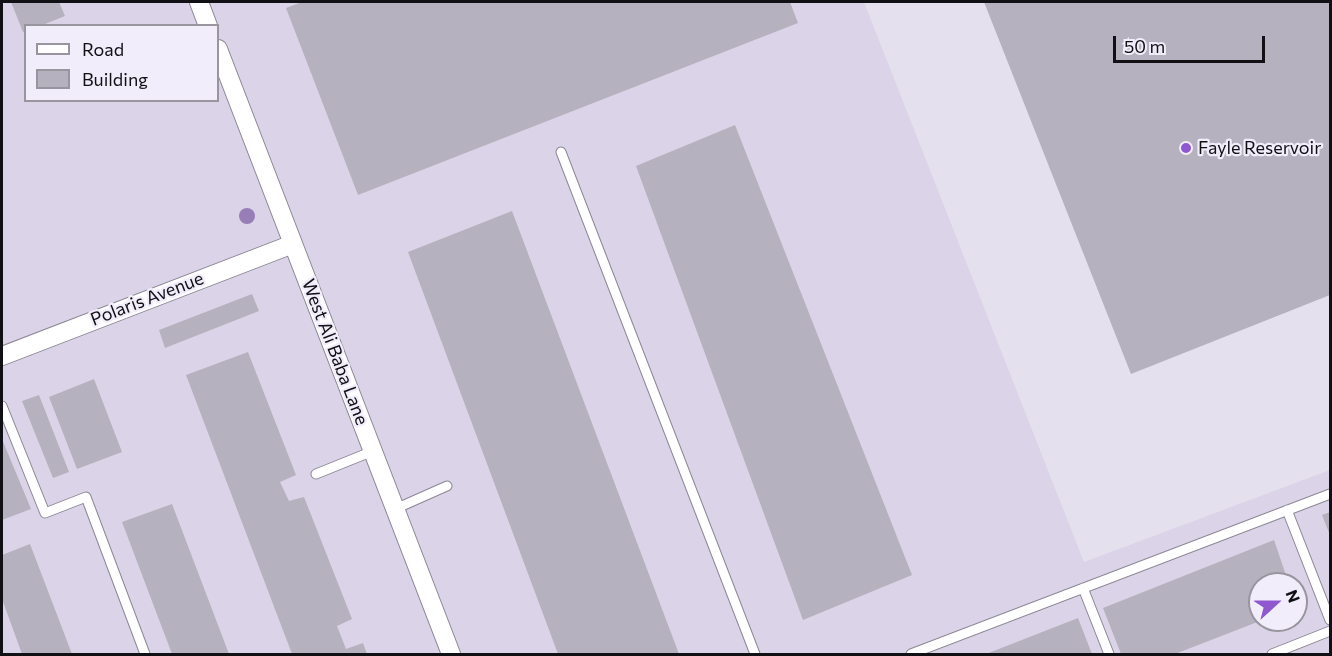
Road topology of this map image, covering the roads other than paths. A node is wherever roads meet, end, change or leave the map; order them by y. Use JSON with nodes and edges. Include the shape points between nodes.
{"nodes":[{"id":1,"x":199,"y":2,"type":"edge"},
{"id":2,"x":207,"y":24,"type":"edge"},
{"id":3,"x":219,"y":52,"type":"edge"},
{"id":4,"x":561,"y":152,"type":"dead end"},
{"id":5,"x":293,"y":244,"type":"junction"},
{"id":6,"x":2,"y":356,"type":"edge"},
{"id":7,"x":2,"y":406,"type":"edge"},
{"id":8,"x":373,"y":451,"type":"junction"},
{"id":9,"x":316,"y":474,"type":"dead end"},
{"id":10,"x":447,"y":486,"type":"dead end"},
{"id":11,"x":1330,"y":494,"type":"edge"},
{"id":12,"x":395,"y":509,"type":"junction"},
{"id":13,"x":1287,"y":510,"type":"junction"},
{"id":14,"x":1083,"y":588,"type":"junction"},
{"id":15,"x":1330,"y":620,"type":"edge"},
{"id":16,"x":1330,"y":631,"type":"edge"},
{"id":17,"x":145,"y":654,"type":"edge"},
{"id":18,"x":451,"y":654,"type":"edge"},
{"id":19,"x":755,"y":654,"type":"edge"},
{"id":20,"x":911,"y":654,"type":"edge"},
{"id":21,"x":1109,"y":654,"type":"edge"},
{"id":22,"x":1272,"y":654,"type":"edge"}],
"edges":[{"from":1,"to":2,"type":"street"},
{"from":3,"to":5,"type":"street","name":"West Ali Baba Lane"},
{"from":4,"to":19,"type":"lane"},
{"from":5,"to":6,"type":"street","name":"Polaris Avenue"},
{"from":5,"to":8,"type":"street","name":"West Ali Baba Lane"},
{"from":7,"to":17,"type":"lane","via":[[45,513],[86,497]]},
{"from":8,"to":9,"type":"lane"},
{"from":8,"to":12,"type":"street","name":"West Ali Baba Lane"},
{"from":10,"to":12,"type":"lane"},
{"from":11,"to":13,"type":"lane"},
{"from":12,"to":18,"type":"street","name":"West Ali Baba Lane"},
{"from":13,"to":14,"type":"lane"},
{"from":13,"to":15,"type":"lane"},
{"from":14,"to":20,"type":"lane"},
{"from":14,"to":21,"type":"lane"},
{"from":16,"to":22,"type":"lane"}]}
